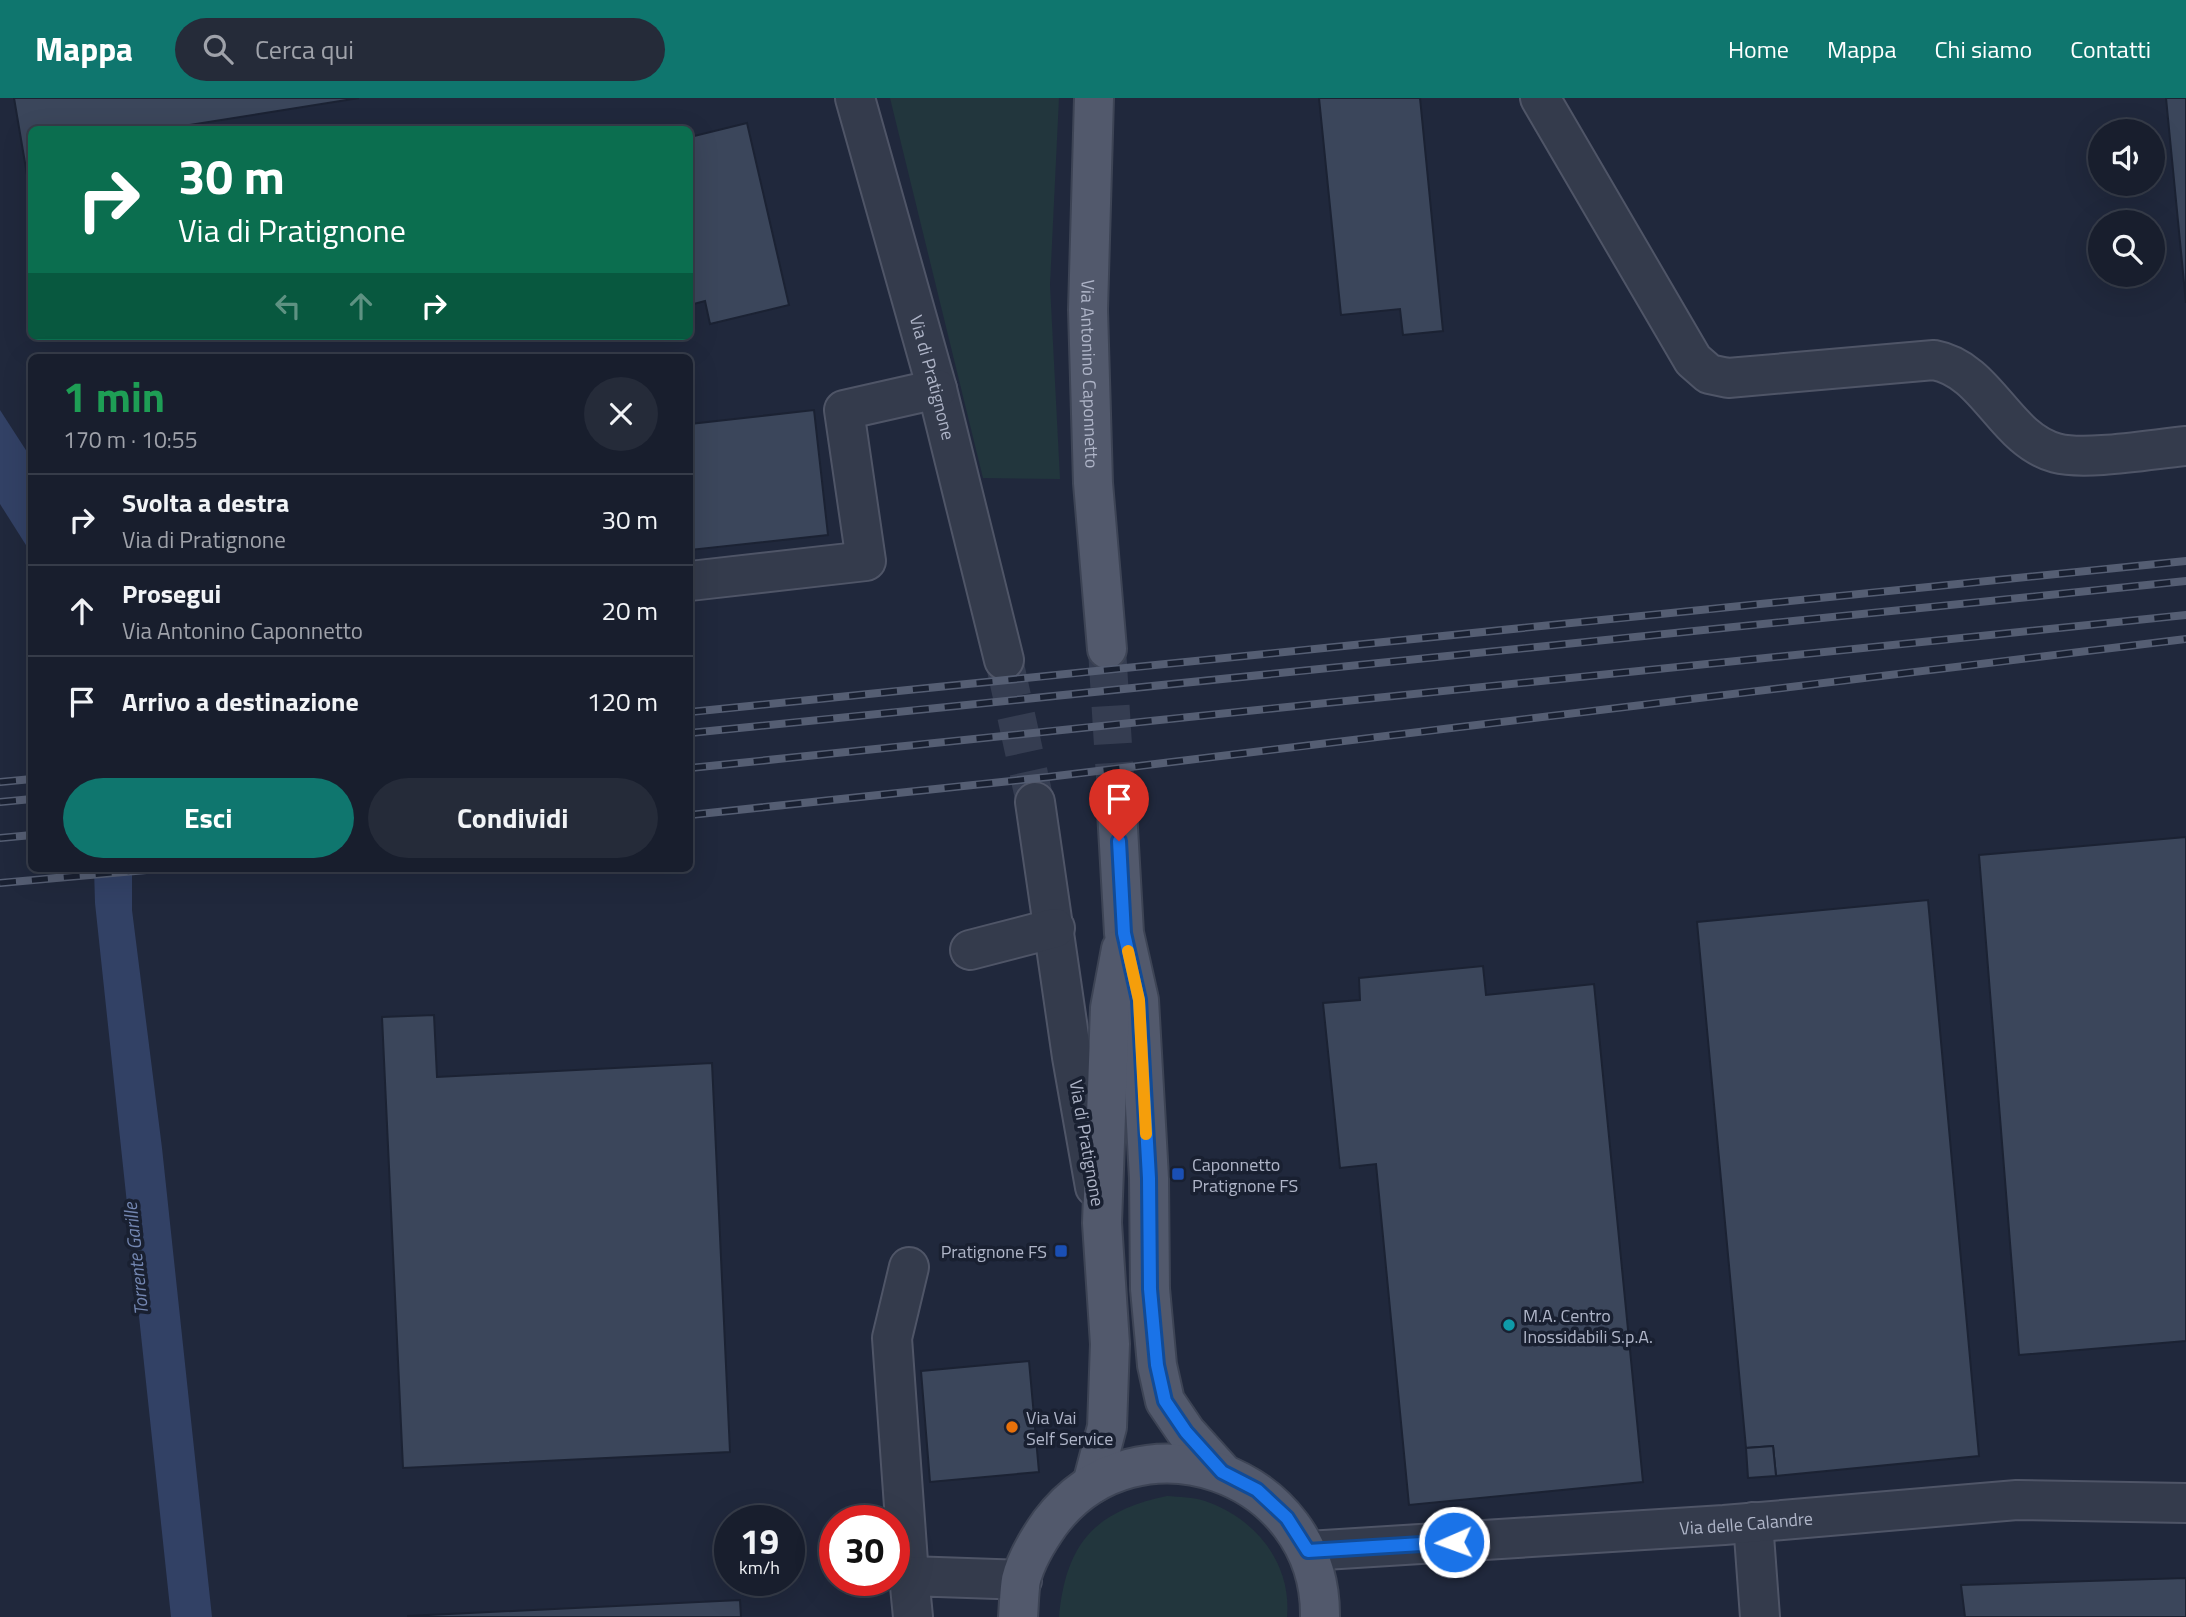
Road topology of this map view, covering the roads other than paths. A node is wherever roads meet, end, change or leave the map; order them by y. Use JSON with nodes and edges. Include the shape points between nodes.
{"nodes":[{"id":1,"x":855,"y":98,"type":"edge"},
{"id":2,"x":1094,"y":98,"type":"edge"},
{"id":3,"x":1540,"y":98,"type":"edge"},
{"id":4,"x":937,"y":388,"type":"junction"},
{"id":5,"x":2186,"y":446,"type":"edge"},
{"id":6,"x":693,"y":580,"type":"edge"},
{"id":7,"x":1107,"y":649,"type":"tunnel mouth"},
{"id":8,"x":1004,"y":660,"type":"tunnel mouth"},
{"id":9,"x":1116,"y":793,"type":"tunnel mouth"},
{"id":10,"x":1035,"y":802,"type":"tunnel mouth"},
{"id":11,"x":1055,"y":928,"type":"junction"},
{"id":12,"x":1124,"y":933,"type":"junction"},
{"id":13,"x":970,"y":950,"type":"dead end"},
{"id":14,"x":1102,"y":1223,"type":"junction"},
{"id":15,"x":909,"y":1267,"type":"dead end"},
{"id":16,"x":1222,"y":1472,"type":"junction"},
{"id":17,"x":1092,"y":1484,"type":"junction"},
{"id":18,"x":2186,"y":1503,"type":"edge"},
{"id":19,"x":904,"y":1505,"type":"edge"},
{"id":20,"x":1753,"y":1522,"type":"junction"},
{"id":21,"x":1308,"y":1551,"type":"junction"},
{"id":22,"x":910,"y":1576,"type":"edge"},
{"id":23,"x":1021,"y":1580,"type":"junction"},
{"id":24,"x":910,"y":1586,"type":"edge"},
{"id":25,"x":913,"y":1617,"type":"edge"},
{"id":26,"x":1018,"y":1617,"type":"edge"},
{"id":27,"x":1320,"y":1617,"type":"edge"},
{"id":28,"x":1760,"y":1617,"type":"edge"}],
"edges":[{"from":1,"to":4,"type":"street","name":"Via di Pratignone"},
{"from":2,"to":7,"type":"main road","name":"Via Antonino Caponnetto","via":[[1088,310],[1093,483]]},
{"from":3,"to":5,"type":"street","via":[[1693,360],[1709,374],[1728,378],[1934,360],[1953,365],[2024,435],[2059,454]]},
{"from":4,"to":6,"type":"street","via":[[844,410],[866,562]]},
{"from":4,"to":8,"type":"street","name":"Via di Pratignone"},
{"from":9,"to":12,"type":"main road"},
{"from":10,"to":11,"type":"street","name":"Via di Pratignone"},
{"from":11,"to":13,"type":"street"},
{"from":11,"to":14,"type":"street","name":"Via di Pratignone","via":[[1072,1057]]},
{"from":12,"to":14,"type":"main road","via":[[1110,1008]]},
{"from":12,"to":16,"type":"main road","via":[[1139,1000],[1157,1365],[1165,1401]]},
{"from":14,"to":17,"type":"main road","name":"Via di Pratignone","via":[[1110,1365],[1107,1427]]},
{"from":15,"to":19,"type":"street","via":[[892,1338]]},
{"from":16,"to":17,"type":"main road","via":[[1178,1463],[1133,1467]]},
{"from":16,"to":21,"type":"main road","via":[[1257,1490],[1287,1518]]},
{"from":17,"to":23,"type":"main road","via":[[1060,1510],[1036,1542]]},
{"from":18,"to":20,"type":"street","name":"Via delle Calandre","via":[[2017,1500]]},
{"from":20,"to":21,"type":"street","name":"Via delle Calandre"},
{"from":20,"to":28,"type":"street"},
{"from":21,"to":27,"type":"main road","via":[[1320,1593]]},
{"from":22,"to":23,"type":"street"},
{"from":23,"to":26,"type":"main road"},
{"from":24,"to":25,"type":"street"}]}
